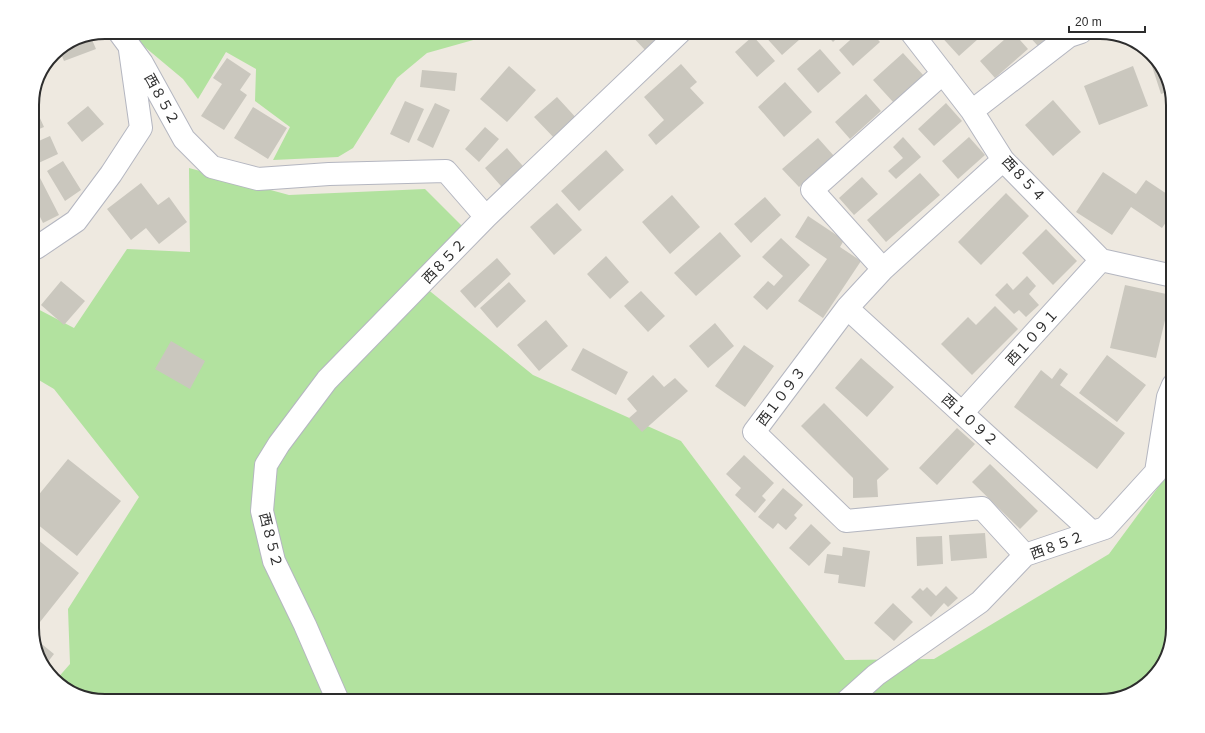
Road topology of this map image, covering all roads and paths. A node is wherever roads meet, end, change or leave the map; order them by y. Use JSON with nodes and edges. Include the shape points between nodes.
{"nodes":[{"id":1,"x":124,"y":39,"type":"edge"},
{"id":2,"x":125,"y":39,"type":"edge"},
{"id":3,"x":673,"y":39,"type":"edge"},
{"id":4,"x":916,"y":39,"type":"edge"},
{"id":5,"x":1065,"y":39,"type":"edge"},
{"id":6,"x":943,"y":73,"type":"junction"},
{"id":7,"x":972,"y":111,"type":"junction"},
{"id":8,"x":1004,"y":160,"type":"junction"},
{"id":9,"x":486,"y":217,"type":"junction"},
{"id":10,"x":39,"y":246,"type":"edge"},
{"id":11,"x":1102,"y":260,"type":"junction"},
{"id":12,"x":883,"y":269,"type":"junction"},
{"id":13,"x":1166,"y":274,"type":"edge"},
{"id":14,"x":847,"y":308,"type":"junction"},
{"id":15,"x":1166,"y":410,"type":"edge"},
{"id":16,"x":962,"y":413,"type":"junction"},
{"id":17,"x":1092,"y":532,"type":"junction"},
{"id":18,"x":1025,"y":556,"type":"junction"},
{"id":19,"x":335,"y":694,"type":"edge"},
{"id":20,"x":855,"y":694,"type":"edge"}],
"edges":[{"from":1,"to":10,"type":"street","via":[[141,128],[76,221]]},
{"from":2,"to":9,"type":"street","name":"西８５２","via":[[146,69],[184,139],[212,167],[258,179],[446,171]]},
{"from":3,"to":9,"type":"street"},
{"from":4,"to":6,"type":"street","name":"西８５４"},
{"from":5,"to":7,"type":"street"},
{"from":6,"to":7,"type":"street","name":"西８５４"},
{"from":6,"to":12,"type":"street","via":[[812,190]]},
{"from":7,"to":8,"type":"street","name":"西８５４"},
{"from":8,"to":11,"type":"street","name":"西８５４"},
{"from":8,"to":12,"type":"street","name":"西１０９３"},
{"from":9,"to":19,"type":"street","name":"西８５２","via":[[327,380],[266,465],[262,511],[274,561]]},
{"from":11,"to":13,"type":"street"},
{"from":11,"to":16,"type":"street","name":"西１０９１"},
{"from":12,"to":14,"type":"street","name":"西１０９３"},
{"from":14,"to":16,"type":"street","name":"西１０９２"},
{"from":14,"to":18,"type":"street","name":"西１０９３","via":[[754,432],[846,521],[982,508]]},
{"from":15,"to":17,"type":"street","name":"西８５２","via":[[1156,472],[1105,528]]},
{"from":16,"to":17,"type":"street","name":"西１０９２"},
{"from":17,"to":18,"type":"street","name":"西８５２"},
{"from":18,"to":20,"type":"street","name":"西８５２","via":[[980,602],[876,675]]}]}
